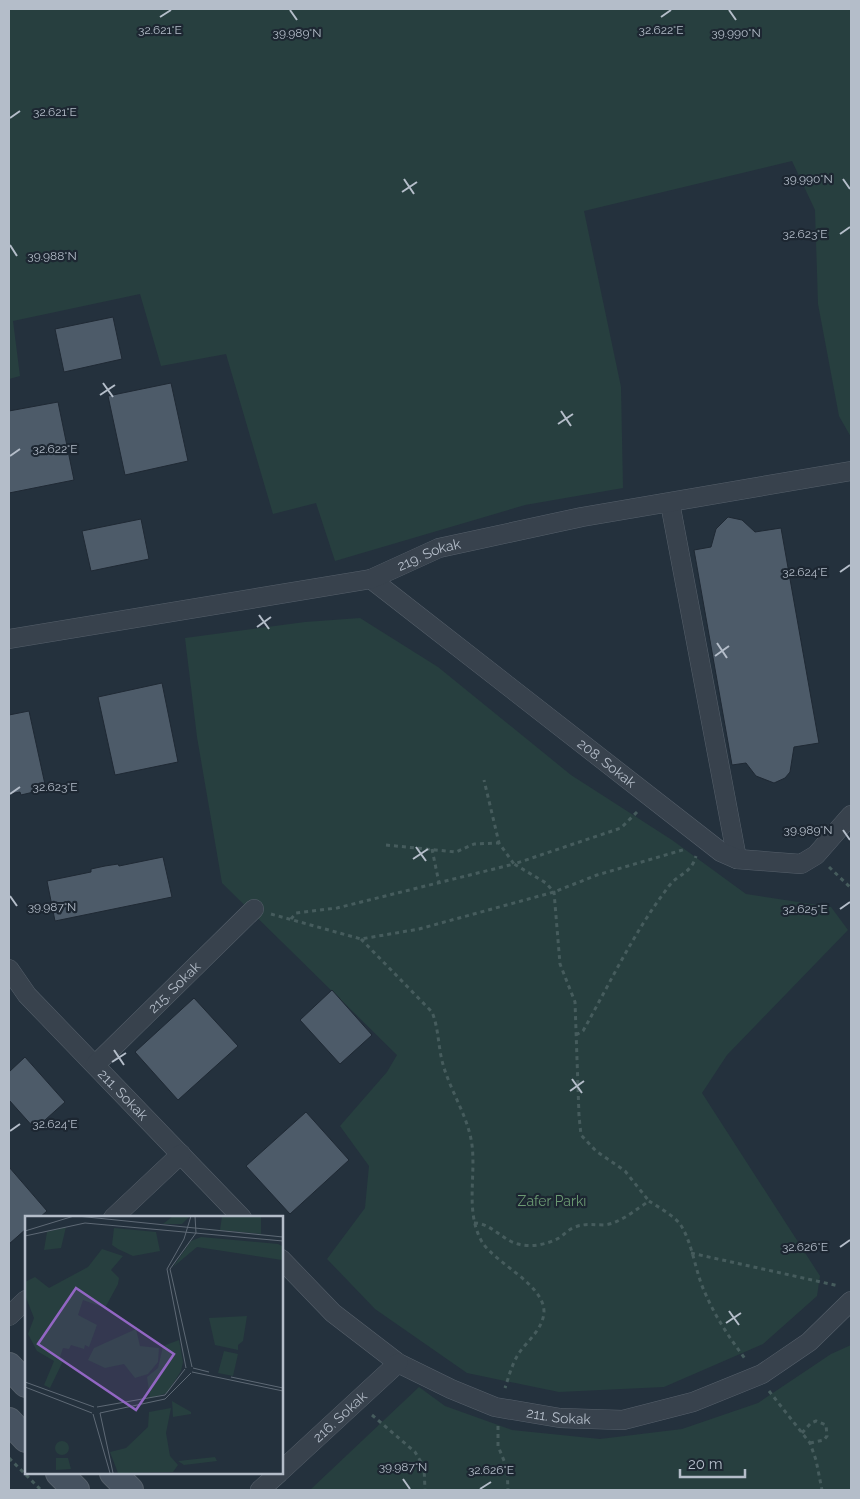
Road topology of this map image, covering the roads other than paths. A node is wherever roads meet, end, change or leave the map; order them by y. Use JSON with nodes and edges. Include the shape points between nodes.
{"nodes":[{"id":1,"x":851,"y":471,"type":"edge"},
{"id":2,"x":670,"y":503,"type":"junction"},
{"id":3,"x":371,"y":580,"type":"junction"},
{"id":4,"x":9,"y":639,"type":"edge"},
{"id":5,"x":851,"y":815,"type":"edge"},
{"id":6,"x":737,"y":859,"type":"junction"},
{"id":7,"x":254,"y":909,"type":"road end"},
{"id":8,"x":9,"y":969,"type":"edge"},
{"id":9,"x":95,"y":1066,"type":"junction"},
{"id":10,"x":181,"y":1154,"type":"junction"},
{"id":11,"x":115,"y":1216,"type":"edge"},
{"id":12,"x":240,"y":1216,"type":"edge"},
{"id":13,"x":282,"y":1260,"type":"edge"},
{"id":14,"x":25,"y":1301,"type":"edge"},
{"id":15,"x":851,"y":1301,"type":"edge"},
{"id":16,"x":9,"y":1316,"type":"edge"},
{"id":17,"x":398,"y":1363,"type":"junction"},
{"id":18,"x":9,"y":1366,"type":"edge"},
{"id":19,"x":25,"y":1383,"type":"edge"},
{"id":20,"x":9,"y":1421,"type":"edge"},
{"id":21,"x":25,"y":1438,"type":"edge"},
{"id":22,"x":282,"y":1470,"type":"edge"},
{"id":23,"x":60,"y":1474,"type":"edge"},
{"id":24,"x":114,"y":1474,"type":"edge"},
{"id":25,"x":278,"y":1474,"type":"edge"},
{"id":26,"x":76,"y":1490,"type":"edge"},
{"id":27,"x":130,"y":1490,"type":"edge"},
{"id":28,"x":260,"y":1490,"type":"edge"}],
"edges":[{"from":1,"to":2,"type":"street","name":"219. Sokak"},
{"from":2,"to":3,"type":"street","name":"219. Sokak","via":[[582,517],[439,548]]},
{"from":2,"to":6,"type":"street"},
{"from":3,"to":4,"type":"street","name":"219. Sokak"},
{"from":3,"to":6,"type":"street","name":"208. Sokak","via":[[651,798],[703,843]]},
{"from":5,"to":6,"type":"street","name":"208. Sokak","via":[[816,855],[801,864]]},
{"from":7,"to":9,"type":"street","name":"215. Sokak"},
{"from":8,"to":9,"type":"street","name":"211. Sokak","via":[[27,995]]},
{"from":9,"to":10,"type":"street","name":"211. Sokak"},
{"from":10,"to":11,"type":"street"},
{"from":10,"to":12,"type":"street","name":"211. Sokak"},
{"from":13,"to":17,"type":"street","name":"211. Sokak","via":[[333,1312]]},
{"from":14,"to":16,"type":"street"},
{"from":15,"to":17,"type":"street","name":"211. Sokak","via":[[809,1342],[758,1376],[693,1402],[623,1420],[560,1418],[500,1408]]},
{"from":17,"to":22,"type":"street","name":"216. Sokak"},
{"from":18,"to":19,"type":"main road"},
{"from":20,"to":21,"type":"main road"},
{"from":23,"to":26,"type":"main road"},
{"from":24,"to":27,"type":"main road"},
{"from":25,"to":28,"type":"street","name":"216. Sokak"}]}
